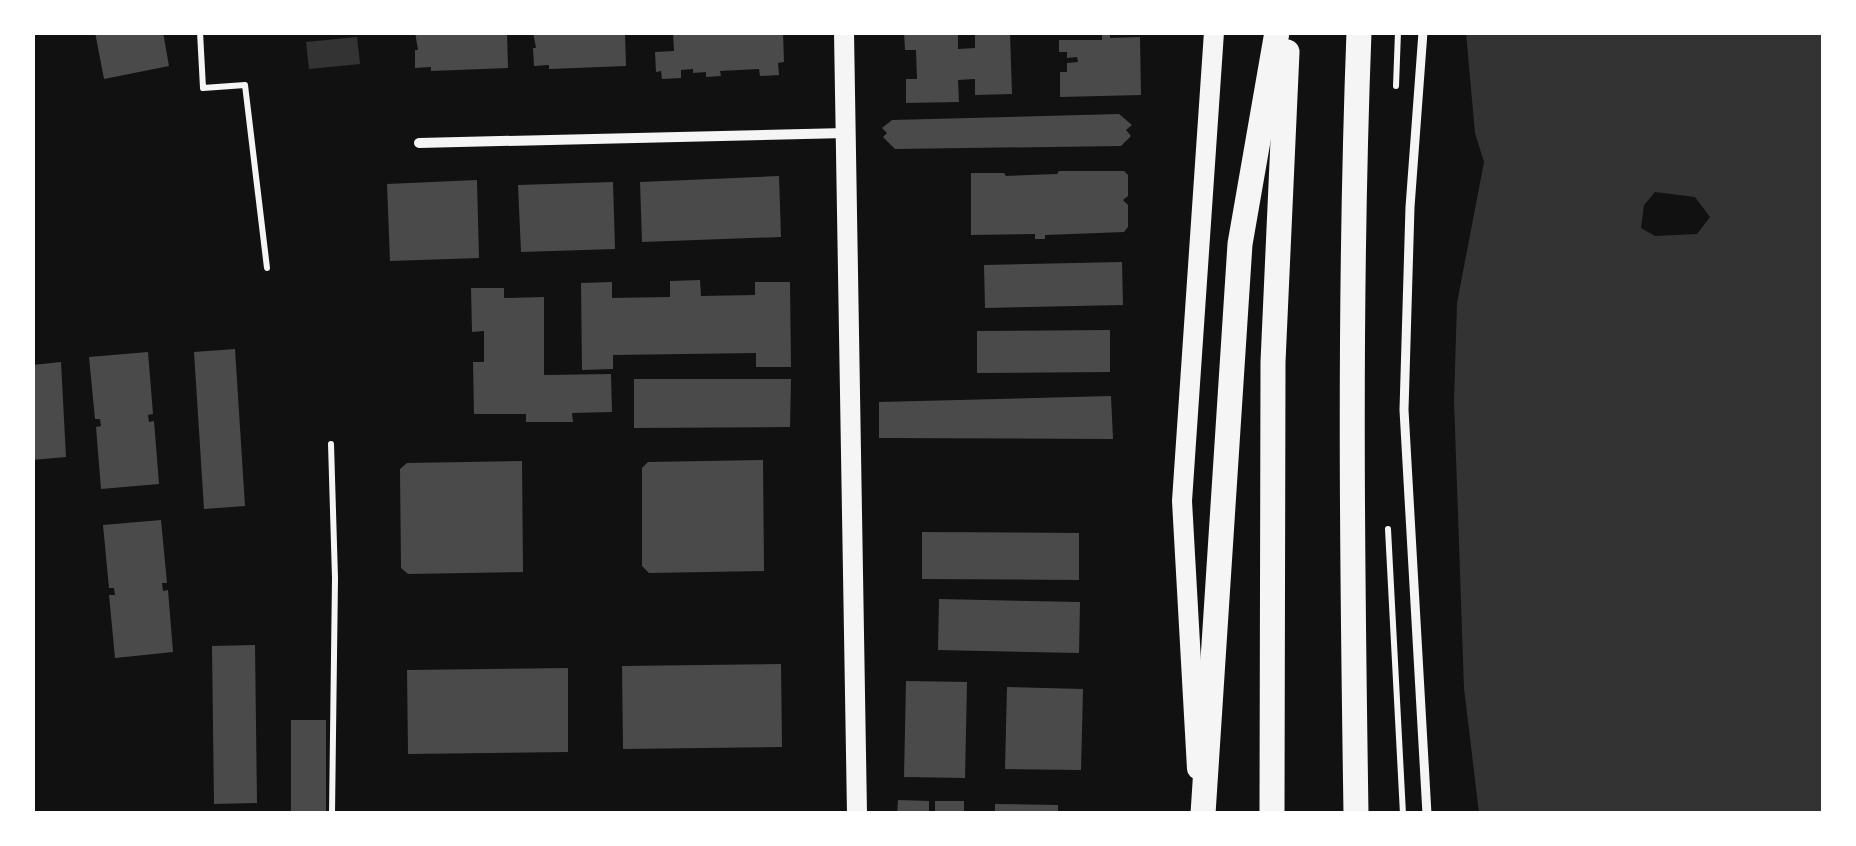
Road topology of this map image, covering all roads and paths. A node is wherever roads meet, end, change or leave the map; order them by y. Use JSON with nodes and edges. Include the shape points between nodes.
{"nodes":[{"id":1,"x":200,"y":32,"type":"edge"},
{"id":2,"x":844,"y":32,"type":"edge"},
{"id":3,"x":1214,"y":32,"type":"edge"},
{"id":4,"x":1277,"y":32,"type":"edge"},
{"id":5,"x":1288,"y":32,"type":"edge"},
{"id":6,"x":1359,"y":32,"type":"edge"},
{"id":7,"x":1423,"y":32,"type":"edge"},
{"id":8,"x":846,"y":133,"type":"junction"},
{"id":9,"x":420,"y":143,"type":"dead end"},
{"id":10,"x":267,"y":268,"type":"dead end"},
{"id":11,"x":330,"y":444,"type":"dead end"},
{"id":12,"x":332,"y":814,"type":"edge"},
{"id":13,"x":857,"y":814,"type":"edge"},
{"id":14,"x":1202,"y":814,"type":"edge"},
{"id":15,"x":1272,"y":814,"type":"edge"},
{"id":16,"x":1356,"y":814,"type":"edge"},
{"id":17,"x":1426,"y":814,"type":"edge"}],
"edges":[{"from":1,"to":10,"type":"path","via":[[203,88],[245,86]]},
{"from":2,"to":8,"type":"main road"},
{"from":3,"to":14,"type":"main road","via":[[1182,501]]},
{"from":4,"to":14,"type":"highway","via":[[1240,244]]},
{"from":5,"to":15,"type":"highway","via":[[1273,362]]},
{"from":6,"to":16,"type":"highway","via":[[1352,546]]},
{"from":7,"to":17,"type":"street","via":[[1404,410]]},
{"from":8,"to":9,"type":"street"},
{"from":8,"to":13,"type":"main road"},
{"from":11,"to":12,"type":"path"}]}
